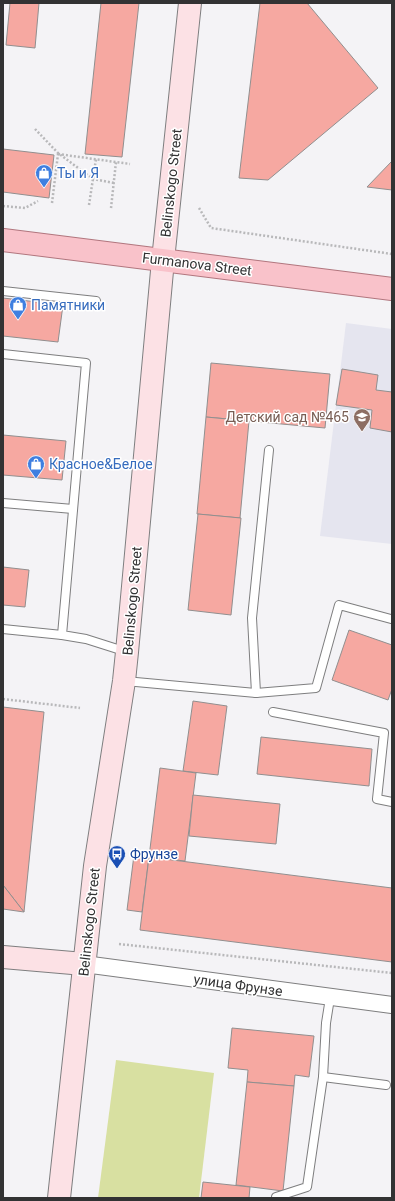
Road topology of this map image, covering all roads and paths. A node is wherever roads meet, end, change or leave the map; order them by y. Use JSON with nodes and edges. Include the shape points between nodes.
{"nodes":[{"id":1,"x":190,"y":3,"type":"edge"},
{"id":2,"x":34,"y":129,"type":"dead end"},
{"id":3,"x":58,"y":154,"type":"junction"},
{"id":4,"x":96,"y":159,"type":"junction"},
{"id":5,"x":116,"y":162,"type":"junction"},
{"id":6,"x":130,"y":164,"type":"dead end"},
{"id":7,"x":93,"y":180,"type":"junction"},
{"id":8,"x":114,"y":183,"type":"junction"},
{"id":9,"x":38,"y":202,"type":"dead end"},
{"id":10,"x":52,"y":203,"type":"dead end"},
{"id":11,"x":89,"y":205,"type":"dead end"},
{"id":12,"x":3,"y":206,"type":"edge"},
{"id":13,"x":111,"y":208,"type":"dead end"},
{"id":14,"x":199,"y":208,"type":"dead end"},
{"id":15,"x":3,"y":240,"type":"edge"},
{"id":16,"x":392,"y":254,"type":"edge"},
{"id":17,"x":163,"y":260,"type":"junction"},
{"id":18,"x":392,"y":289,"type":"edge"},
{"id":19,"x":3,"y":291,"type":"edge"},
{"id":20,"x":96,"y":301,"type":"dead end"},
{"id":21,"x":3,"y":354,"type":"edge"},
{"id":22,"x":269,"y":450,"type":"dead end"},
{"id":23,"x":3,"y":503,"type":"edge"},
{"id":24,"x":73,"y":509,"type":"junction"},
{"id":25,"x":391,"y":619,"type":"edge"},
{"id":26,"x":3,"y":630,"type":"edge"},
{"id":27,"x":62,"y":635,"type":"junction"},
{"id":28,"x":128,"y":652,"type":"junction"},
{"id":29,"x":124,"y":681,"type":"junction"},
{"id":30,"x":256,"y":693,"type":"junction"},
{"id":31,"x":3,"y":698,"type":"edge"},
{"id":32,"x":80,"y":708,"type":"dead end"},
{"id":33,"x":273,"y":712,"type":"dead end"},
{"id":34,"x":392,"y":802,"type":"edge"},
{"id":35,"x":119,"y":944,"type":"dead end"},
{"id":36,"x":3,"y":957,"type":"edge"},
{"id":37,"x":84,"y":964,"type":"junction"},
{"id":38,"x":392,"y":973,"type":"edge"},
{"id":39,"x":330,"y":998,"type":"junction"},
{"id":40,"x":392,"y":1005,"type":"edge"},
{"id":41,"x":323,"y":1077,"type":"junction"},
{"id":42,"x":386,"y":1085,"type":"dead end"},
{"id":43,"x":59,"y":1198,"type":"edge"},
{"id":44,"x":276,"y":1198,"type":"edge"}],
"edges":[{"from":1,"to":17,"type":"main road","name":"Belinskogo Street"},
{"from":2,"to":3,"type":"path"},
{"from":3,"to":4,"type":"path"},
{"from":3,"to":7,"type":"path"},
{"from":3,"to":10,"type":"path"},
{"from":4,"to":5,"type":"path"},
{"from":4,"to":7,"type":"path"},
{"from":5,"to":6,"type":"path"},
{"from":5,"to":8,"type":"path"},
{"from":7,"to":8,"type":"path"},
{"from":7,"to":11,"type":"path"},
{"from":8,"to":13,"type":"path"},
{"from":9,"to":12,"type":"path","via":[[24,208]]},
{"from":14,"to":16,"type":"path","via":[[211,228]]},
{"from":15,"to":17,"type":"main road","name":"Furmanova Street"},
{"from":17,"to":18,"type":"main road","name":"Furmanova Street"},
{"from":17,"to":28,"type":"main road","name":"Belinskogo Street"},
{"from":19,"to":20,"type":"lane"},
{"from":21,"to":24,"type":"lane","via":[[86,363]]},
{"from":22,"to":30,"type":"lane","via":[[252,618]]},
{"from":23,"to":24,"type":"lane"},
{"from":24,"to":27,"type":"lane"},
{"from":25,"to":30,"type":"lane","via":[[339,605],[316,688]]},
{"from":26,"to":27,"type":"lane"},
{"from":27,"to":28,"type":"lane","via":[[86,639]]},
{"from":28,"to":29,"type":"main road","name":"Belinskogo Street"},
{"from":29,"to":30,"type":"lane"},
{"from":29,"to":37,"type":"main road","name":"Belinskogo Street","via":[[95,866]]},
{"from":31,"to":32,"type":"path"},
{"from":33,"to":34,"type":"lane","via":[[384,733],[377,799]]},
{"from":35,"to":38,"type":"path"},
{"from":36,"to":37,"type":"main road"},
{"from":37,"to":39,"type":"street","name":"улица Фрунзе"},
{"from":37,"to":43,"type":"main road","name":"Belinskogo Street"},
{"from":39,"to":40,"type":"street","name":"улица Фрунзе"},
{"from":39,"to":41,"type":"lane"},
{"from":41,"to":42,"type":"lane"},
{"from":41,"to":44,"type":"lane","via":[[307,1187]]}]}
